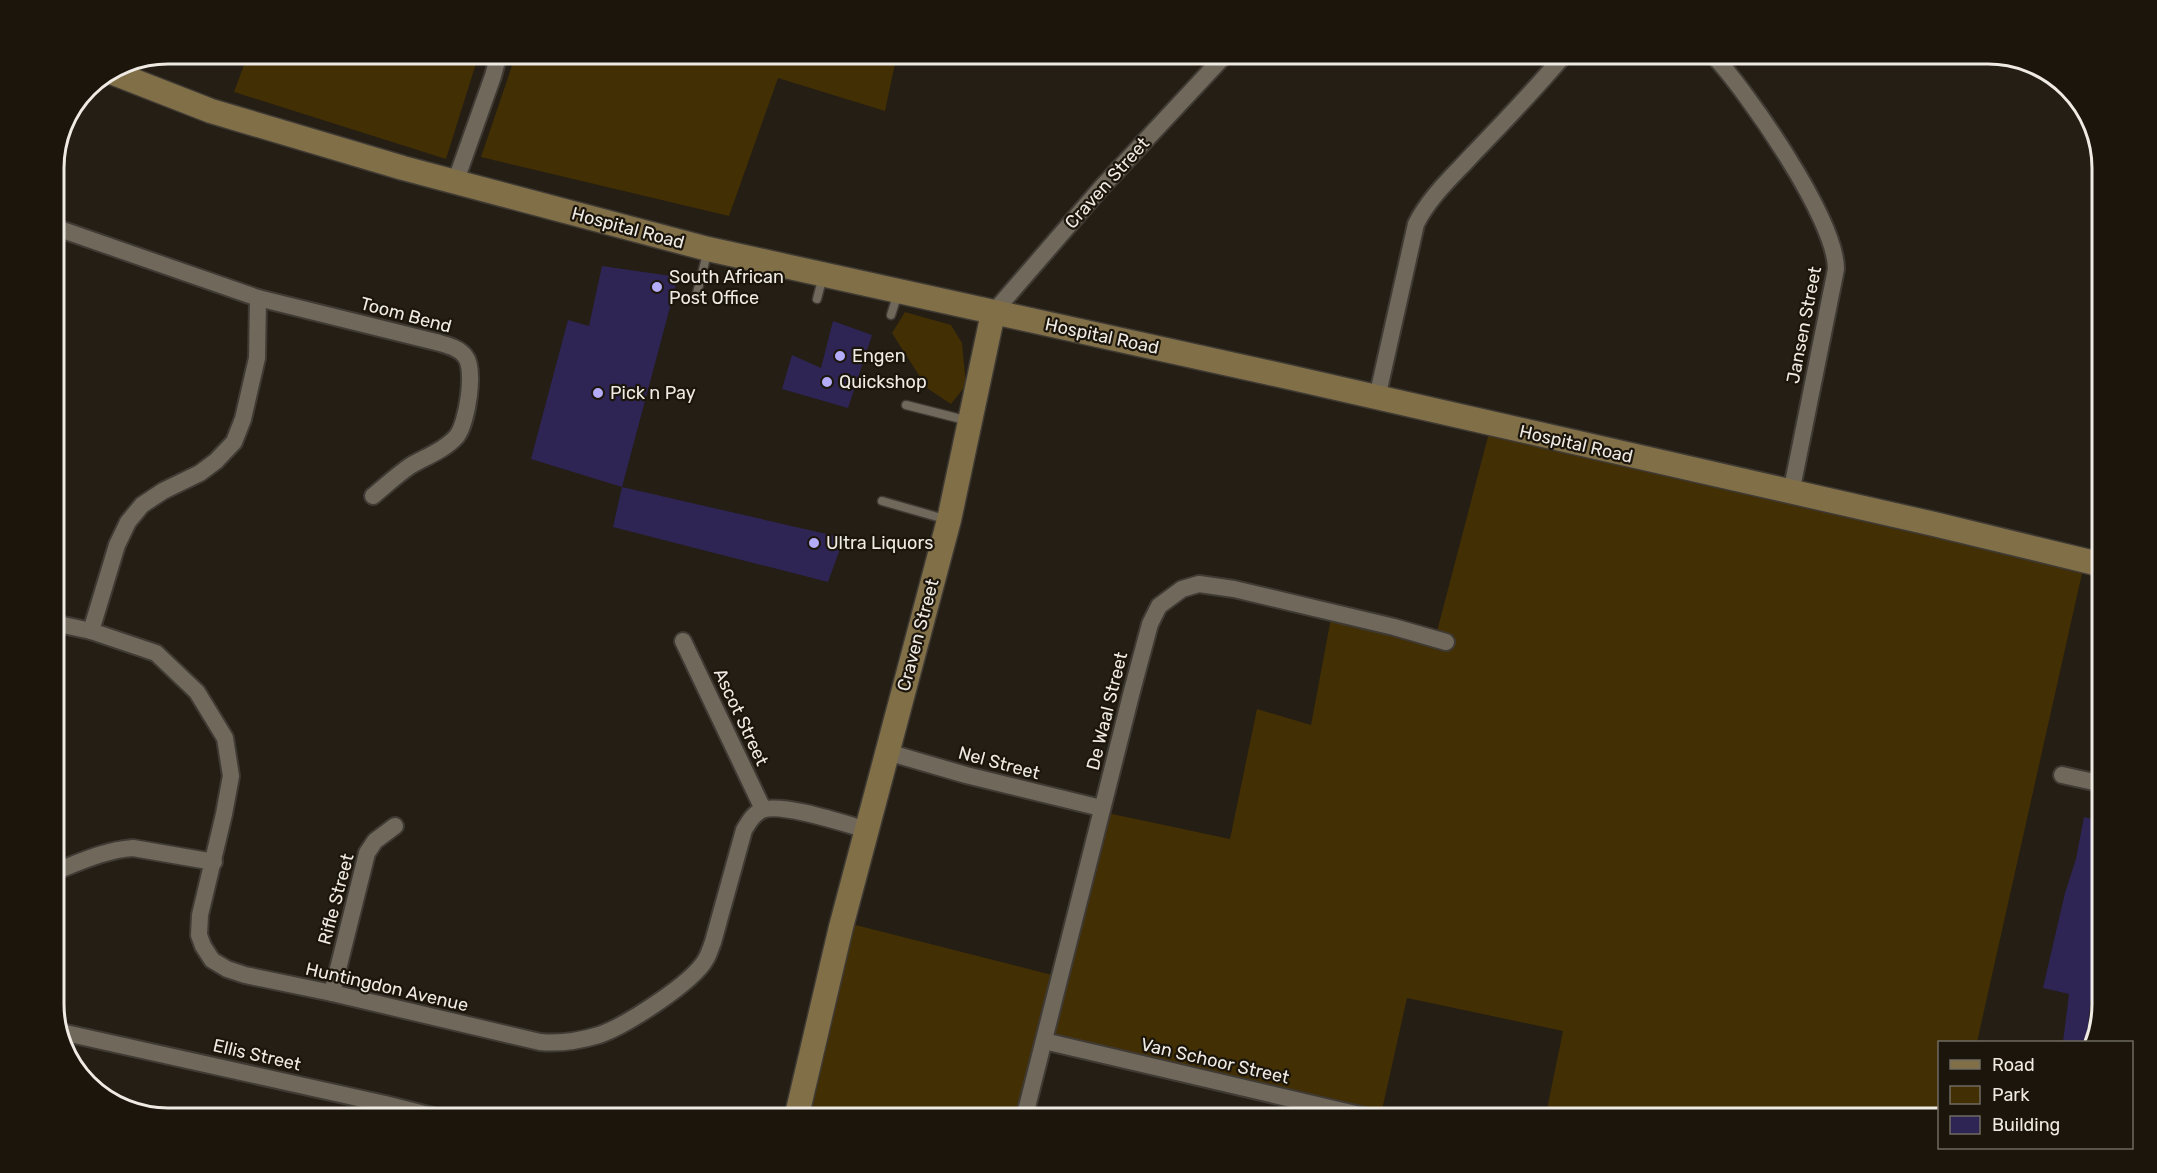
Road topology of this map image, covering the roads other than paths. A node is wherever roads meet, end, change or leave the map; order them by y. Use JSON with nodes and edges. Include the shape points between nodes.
{"nodes":[{"id":1,"x":496,"y":64,"type":"edge"},
{"id":2,"x":1217,"y":64,"type":"edge"},
{"id":3,"x":1556,"y":64,"type":"edge"},
{"id":4,"x":1720,"y":64,"type":"edge"},
{"id":5,"x":121,"y":76,"type":"edge"},
{"id":6,"x":455,"y":183,"type":"junction"},
{"id":7,"x":65,"y":231,"type":"edge"},
{"id":8,"x":708,"y":249,"type":"junction"},
{"id":9,"x":823,"y":275,"type":"junction"},
{"id":10,"x":899,"y":292,"type":"junction"},
{"id":11,"x":697,"y":293,"type":"dead end"},
{"id":12,"x":258,"y":298,"type":"junction"},
{"id":13,"x":818,"y":299,"type":"dead end"},
{"id":14,"x":993,"y":313,"type":"junction"},
{"id":15,"x":891,"y":315,"type":"dead end"},
{"id":16,"x":1377,"y":398,"type":"junction"},
{"id":17,"x":906,"y":405,"type":"dead end"},
{"id":18,"x":971,"y":422,"type":"junction"},
{"id":19,"x":1791,"y":493,"type":"junction"},
{"id":20,"x":374,"y":496,"type":"dead end"},
{"id":21,"x":882,"y":501,"type":"dead end"},
{"id":22,"x":949,"y":520,"type":"junction"},
{"id":23,"x":2092,"y":562,"type":"edge"},
{"id":24,"x":65,"y":625,"type":"edge"},
{"id":25,"x":91,"y":631,"type":"junction"},
{"id":26,"x":683,"y":641,"type":"dead end"},
{"id":27,"x":1446,"y":642,"type":"dead end"},
{"id":28,"x":886,"y":752,"type":"junction"},
{"id":29,"x":2062,"y":775,"type":"dead end"},
{"id":30,"x":2092,"y":782,"type":"edge"},
{"id":31,"x":1101,"y":808,"type":"junction"},
{"id":32,"x":763,"y":809,"type":"junction"},
{"id":33,"x":395,"y":826,"type":"dead end"},
{"id":34,"x":867,"y":830,"type":"junction"},
{"id":35,"x":214,"y":862,"type":"junction"},
{"id":36,"x":65,"y":868,"type":"edge"},
{"id":37,"x":332,"y":993,"type":"junction"},
{"id":38,"x":69,"y":1034,"type":"edge"},
{"id":39,"x":1044,"y":1041,"type":"junction"},
{"id":40,"x":401,"y":1108,"type":"edge"},
{"id":41,"x":799,"y":1108,"type":"edge"},
{"id":42,"x":1027,"y":1108,"type":"edge"},
{"id":43,"x":1330,"y":1108,"type":"edge"}],
"edges":[{"from":1,"to":6,"type":"street"},
{"from":2,"to":14,"type":"street","name":"Craven Street","via":[[1101,188]]},
{"from":3,"to":16,"type":"street","via":[[1453,174],[1427,204],[1416,224]]},
{"from":4,"to":19,"type":"street","name":"Jansen Street","via":[[1813,201],[1835,259]]},
{"from":5,"to":6,"type":"main road","name":"Hospital Road","via":[[212,111]]},
{"from":6,"to":8,"type":"main road","name":"Hospital Road"},
{"from":7,"to":12,"type":"street","name":"Toom Bend"},
{"from":8,"to":9,"type":"main road","name":"Hospital Road"},
{"from":8,"to":11,"type":"lane"},
{"from":9,"to":10,"type":"main road","name":"Hospital Road"},
{"from":9,"to":13,"type":"lane"},
{"from":10,"to":14,"type":"main road","name":"Hospital Road"},
{"from":10,"to":15,"type":"lane"},
{"from":12,"to":20,"type":"street","name":"Toom Bend","via":[[436,342],[460,351],[471,365],[463,423],[457,435]]},
{"from":12,"to":25,"type":"street","via":[[257,358],[234,442],[200,473],[141,506],[128,522],[117,545]]},
{"from":14,"to":16,"type":"main road","name":"Hospital Road"},
{"from":14,"to":18,"type":"main road","name":"Craven Street"},
{"from":16,"to":19,"type":"main road","name":"Hospital Road"},
{"from":17,"to":18,"type":"lane"},
{"from":18,"to":22,"type":"main road","name":"Craven Street"},
{"from":19,"to":23,"type":"main road","name":"Hospital Road"},
{"from":21,"to":22,"type":"lane"},
{"from":22,"to":28,"type":"main road","name":"Craven Street"},
{"from":24,"to":25,"type":"street","name":"Huntingdon Avenue"},
{"from":25,"to":35,"type":"street","name":"Huntingdon Avenue","via":[[156,653],[197,692],[225,738],[231,776]]},
{"from":26,"to":32,"type":"street","name":"Ascot Street"},
{"from":27,"to":31,"type":"street","name":"De Waal Street","via":[[1234,589],[1199,584],[1182,589],[1159,606],[1150,624]]},
{"from":28,"to":31,"type":"street","name":"Nel Street"},
{"from":28,"to":34,"type":"main road","name":"Craven Street"},
{"from":29,"to":30,"type":"street"},
{"from":31,"to":39,"type":"street","name":"De Waal Street"},
{"from":32,"to":34,"type":"street","via":[[793,810]]},
{"from":32,"to":37,"type":"street","name":"Huntingdon Avenue","via":[[744,830],[707,958],[672,993],[601,1034],[575,1041],[540,1042]]},
{"from":33,"to":37,"type":"street","name":"Rifle Street","via":[[375,841],[367,853]]},
{"from":34,"to":41,"type":"main road","name":"Craven Street"},
{"from":35,"to":36,"type":"street","via":[[134,848],[98,855]]},
{"from":35,"to":37,"type":"street","name":"Huntingdon Avenue","via":[[200,915],[199,935],[212,960],[245,975]]},
{"from":38,"to":40,"type":"street","name":"Ellis Street"},
{"from":39,"to":42,"type":"street","name":"De Waal Street"},
{"from":39,"to":43,"type":"street","name":"Van Schoor Street"}]}
